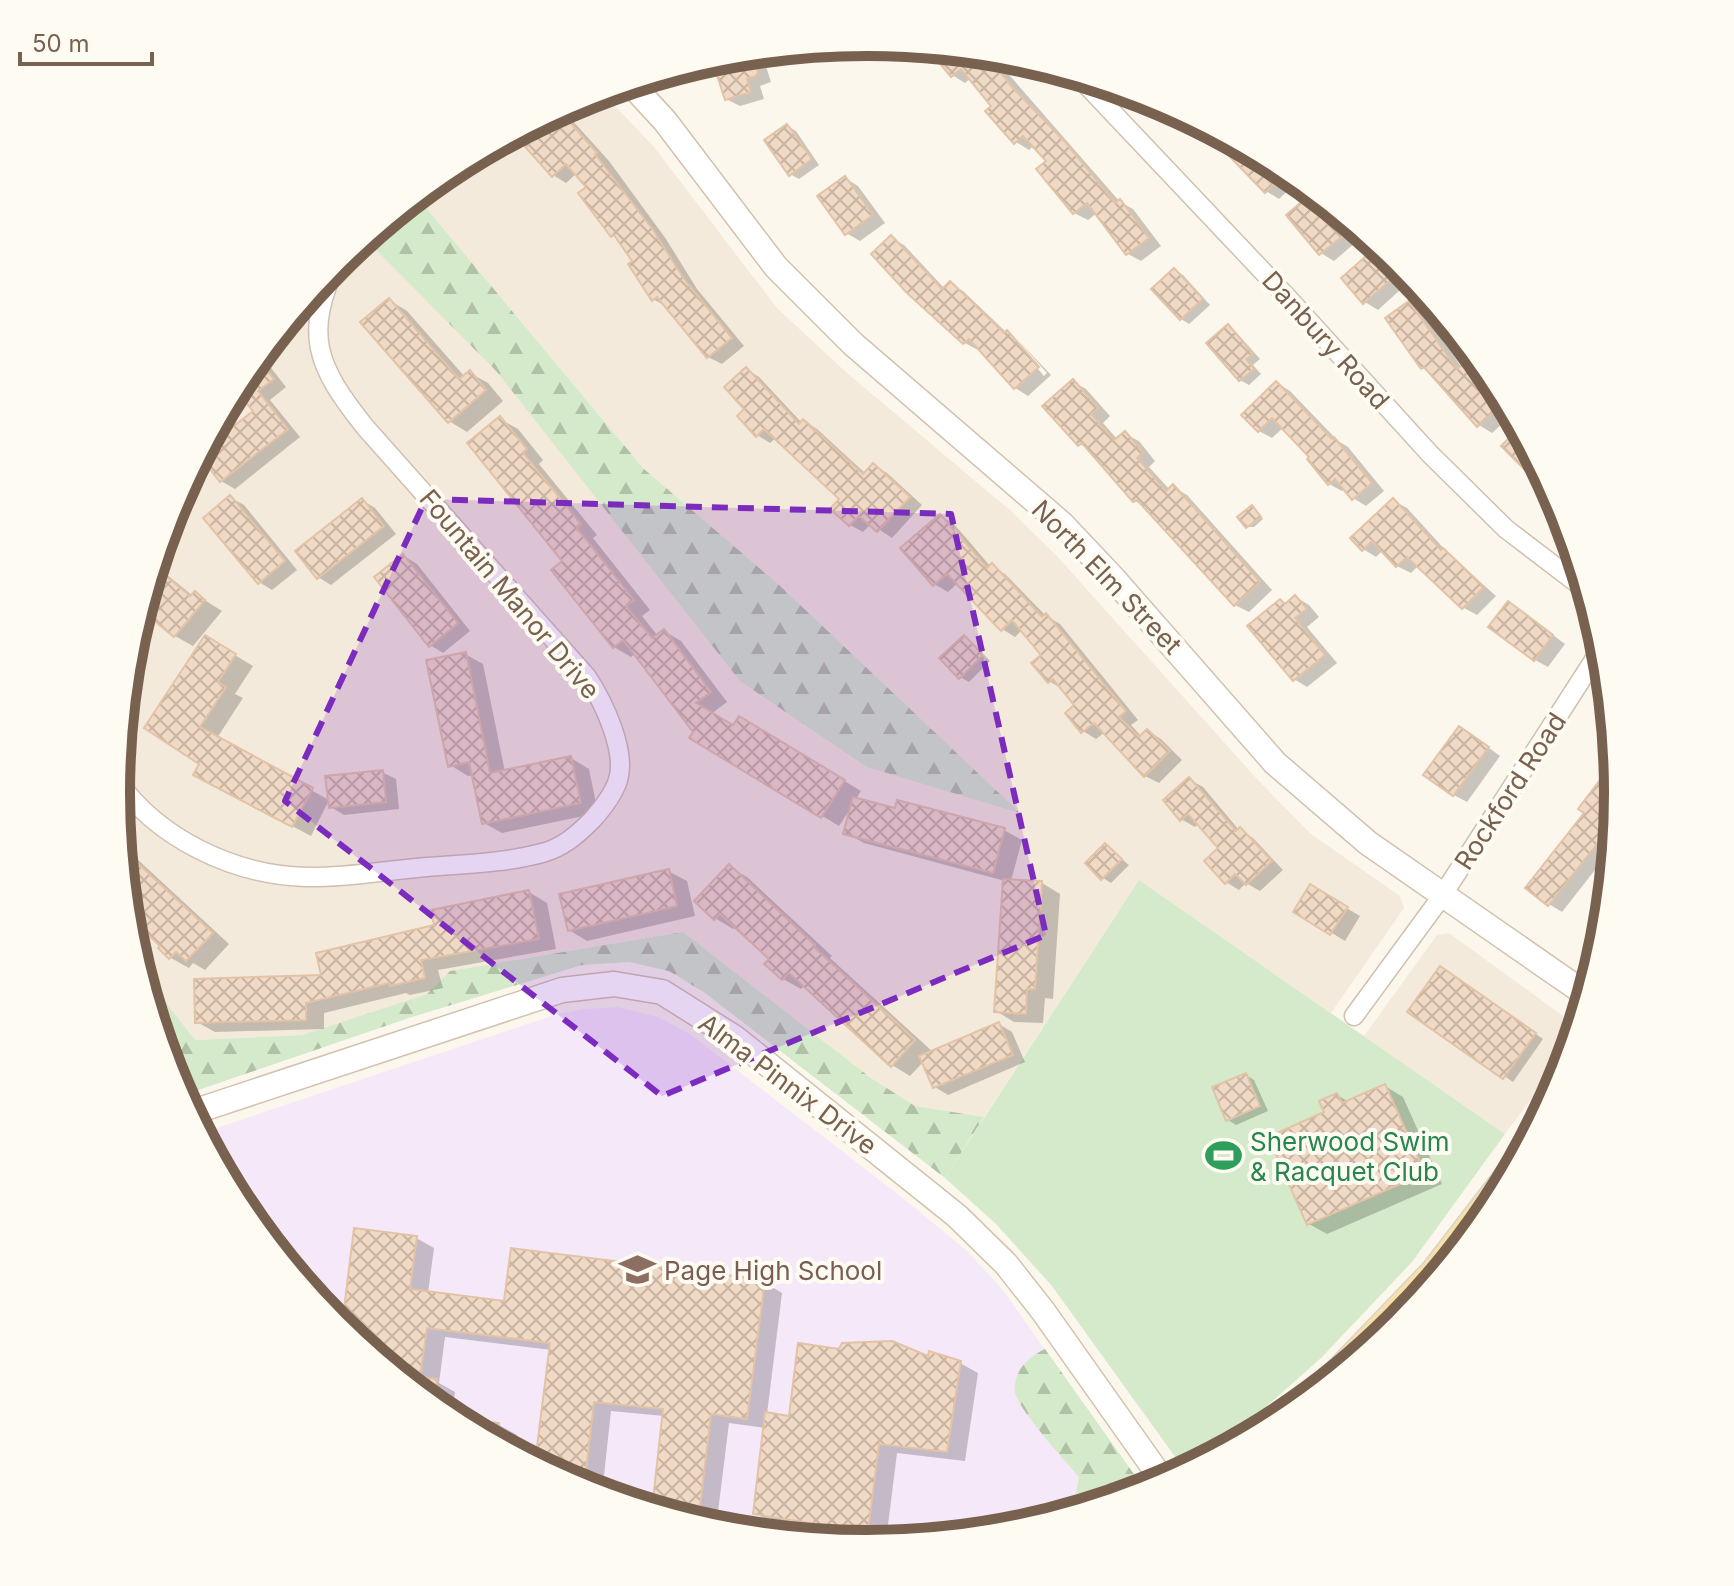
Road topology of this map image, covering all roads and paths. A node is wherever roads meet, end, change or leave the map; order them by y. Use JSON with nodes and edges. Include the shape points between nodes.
{"nodes":[{"id":1,"x":639,"y":92,"type":"edge"},
{"id":2,"x":1093,"y":92,"type":"edge"},
{"id":3,"x":312,"y":309,"type":"edge"},
{"id":4,"x":1572,"y":579,"type":"edge"},
{"id":5,"x":1592,"y":663,"type":"edge"},
{"id":6,"x":130,"y":794,"type":"edge"},
{"id":7,"x":1442,"y":896,"type":"junction"},
{"id":8,"x":1578,"y":989,"type":"edge"},
{"id":9,"x":1354,"y":1016,"type":"dead end"},
{"id":10,"x":202,"y":1109,"type":"edge"},
{"id":11,"x":1156,"y":1471,"type":"edge"}],
"edges":[{"from":1,"to":7,"type":"main road","name":"North Elm Street","via":[[776,267],[853,344],[1062,524],[1275,763],[1368,843]]},
{"from":2,"to":4,"type":"street","name":"Danbury Road","via":[[1430,454],[1506,529]]},
{"from":3,"to":6,"type":"street","name":"Fountain Manor Drive","via":[[321,356],[339,395],[587,677],[612,726],[619,779],[598,814],[575,838],[543,853],[304,877],[264,871],[188,844]]},
{"from":5,"to":7,"type":"street","name":"Rockford Road"},
{"from":7,"to":8,"type":"main road","name":"North Elm Street"},
{"from":7,"to":9,"type":"street","name":"Rockford Road"},
{"from":10,"to":11,"type":"main road","name":"Alma Pinnix Drive","via":[[562,990],[614,984],[662,992],[735,1038],[957,1216],[1006,1264],[1043,1311]]}]}
